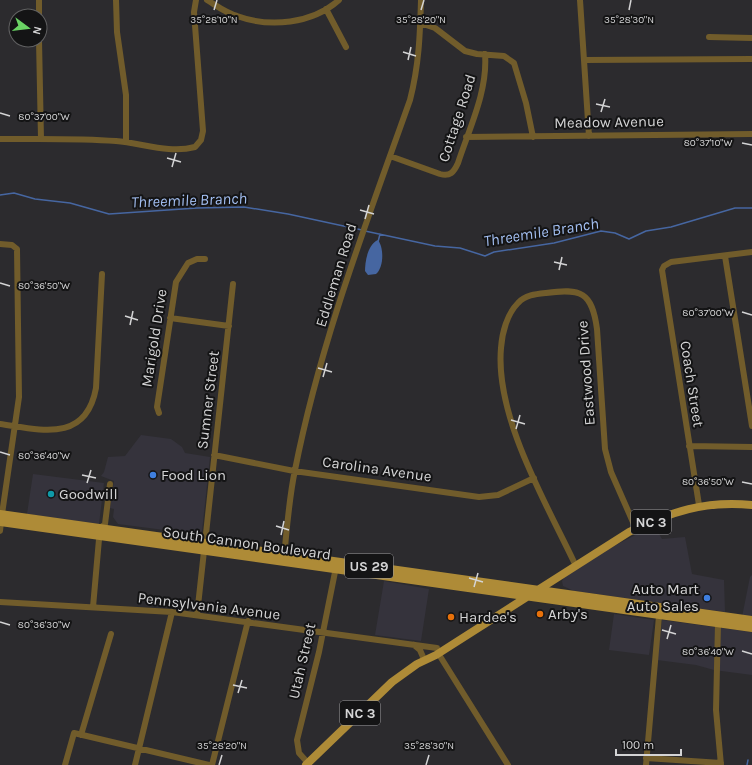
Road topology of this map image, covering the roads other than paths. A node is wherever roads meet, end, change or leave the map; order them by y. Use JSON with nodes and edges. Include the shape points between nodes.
{"nodes":[{"id":1,"x":116,"y":0,"type":"edge"},
{"id":2,"x":196,"y":0,"type":"edge"},
{"id":3,"x":207,"y":0,"type":"edge"},
{"id":4,"x":339,"y":0,"type":"edge"},
{"id":5,"x":420,"y":0,"type":"edge"},
{"id":6,"x":580,"y":0,"type":"edge"},
{"id":7,"x":326,"y":9,"type":"junction"},
{"id":8,"x":420,"y":23,"type":"junction"},
{"id":9,"x":709,"y":37,"type":"dead end"},
{"id":10,"x":752,"y":38,"type":"edge"},
{"id":11,"x":346,"y":47,"type":"dead end"},
{"id":12,"x":39,"y":48,"type":"edge"},
{"id":13,"x":485,"y":54,"type":"junction"},
{"id":14,"x":752,"y":58,"type":"edge"},
{"id":15,"x":584,"y":60,"type":"junction"},
{"id":16,"x":752,"y":134,"type":"edge"},
{"id":17,"x":589,"y":136,"type":"junction"},
{"id":18,"x":466,"y":137,"type":"junction"},
{"id":19,"x":533,"y":137,"type":"junction"},
{"id":20,"x":0,"y":139,"type":"edge"},
{"id":21,"x":40,"y":139,"type":"junction"},
{"id":22,"x":126,"y":142,"type":"junction"},
{"id":23,"x":390,"y":156,"type":"junction"},
{"id":24,"x":0,"y":244,"type":"edge"},
{"id":25,"x":752,"y":252,"type":"edge"},
{"id":26,"x":725,"y":256,"type":"junction"},
{"id":27,"x":205,"y":259,"type":"dead end"},
{"id":28,"x":102,"y":274,"type":"dead end"},
{"id":29,"x":233,"y":284,"type":"dead end"},
{"id":30,"x":170,"y":318,"type":"junction"},
{"id":31,"x":229,"y":326,"type":"junction"},
{"id":32,"x":159,"y":413,"type":"dead end"},
{"id":33,"x":0,"y":424,"type":"edge"},
{"id":34,"x":15,"y":426,"type":"junction"},
{"id":35,"x":752,"y":426,"type":"edge"},
{"id":36,"x":689,"y":446,"type":"junction"},
{"id":37,"x":752,"y":447,"type":"edge"},
{"id":38,"x":214,"y":455,"type":"junction"},
{"id":39,"x":294,"y":471,"type":"junction"},
{"id":40,"x":534,"y":478,"type":"junction"},
{"id":41,"x":110,"y":484,"type":"dead end"},
{"id":42,"x":752,"y":500,"type":"edge"},
{"id":43,"x":698,"y":503,"type":"junction"},
{"id":44,"x":752,"y":505,"type":"edge"},
{"id":45,"x":1,"y":518,"type":"edge"},
{"id":46,"x":635,"y":527,"type":"junction"},
{"id":47,"x":0,"y":531,"type":"edge"},
{"id":48,"x":100,"y":532,"type":"junction"},
{"id":49,"x":204,"y":547,"type":"junction"},
{"id":50,"x":284,"y":558,"type":"junction"},
{"id":51,"x":574,"y":562,"type":"junction"},
{"id":52,"x":336,"y":565,"type":"junction"},
{"id":53,"x":561,"y":575,"type":"junction"},
{"id":54,"x":531,"y":592,"type":"junction"},
{"id":55,"x":569,"y":594,"type":"junction"},
{"id":56,"x":0,"y":602,"type":"edge"},
{"id":57,"x":93,"y":607,"type":"junction"},
{"id":58,"x":690,"y":611,"type":"junction"},
{"id":59,"x":172,"y":612,"type":"junction"},
{"id":60,"x":197,"y":615,"type":"junction"},
{"id":61,"x":659,"y":616,"type":"junction"},
{"id":62,"x":752,"y":620,"type":"edge"},
{"id":63,"x":248,"y":622,"type":"junction"},
{"id":64,"x":718,"y":624,"type":"junction"},
{"id":65,"x":752,"y":628,"type":"edge"},
{"id":66,"x":323,"y":632,"type":"junction"},
{"id":67,"x":111,"y":634,"type":"dead end"},
{"id":68,"x":414,"y":645,"type":"junction"},
{"id":69,"x":438,"y":650,"type":"junction"},
{"id":70,"x":423,"y":657,"type":"junction"},
{"id":71,"x":416,"y":664,"type":"junction"},
{"id":72,"x":81,"y":735,"type":"junction"},
{"id":73,"x":139,"y":749,"type":"junction"},
{"id":74,"x":646,"y":762,"type":"edge"},
{"id":75,"x":307,"y":764,"type":"edge"},
{"id":76,"x":721,"y":764,"type":"edge"},
{"id":77,"x":65,"y":765,"type":"edge"},
{"id":78,"x":135,"y":765,"type":"edge"},
{"id":79,"x":210,"y":765,"type":"edge"},
{"id":80,"x":508,"y":765,"type":"edge"}],
"edges":[{"from":1,"to":22,"type":"street","via":[[116,32],[126,95]]},
{"from":2,"to":22,"type":"street","via":[[194,12],[202,140],[195,147],[177,150]]},
{"from":3,"to":7,"type":"street","via":[[236,16],[262,22],[295,21]]},
{"from":4,"to":7,"type":"street"},
{"from":5,"to":8,"type":"street","name":"Eddleman Road"},
{"from":6,"to":15,"type":"street"},
{"from":7,"to":11,"type":"street"},
{"from":8,"to":13,"type":"street","via":[[435,28],[465,51]]},
{"from":8,"to":23,"type":"street","name":"Eddleman Road","via":[[417,75]]},
{"from":9,"to":10,"type":"street"},
{"from":12,"to":21,"type":"street"},
{"from":13,"to":18,"type":"street","name":"Cottage Road","via":[[484,80]]},
{"from":13,"to":19,"type":"street","via":[[504,56],[514,63]]},
{"from":14,"to":15,"type":"street"},
{"from":15,"to":17,"type":"street"},
{"from":16,"to":17,"type":"street","name":"Meadow Avenue"},
{"from":17,"to":19,"type":"street","name":"Meadow Avenue"},
{"from":18,"to":19,"type":"street","name":"Meadow Avenue"},
{"from":18,"to":23,"type":"street","name":"Cottage Road","via":[[456,168],[448,175]]},
{"from":20,"to":21,"type":"street"},
{"from":21,"to":22,"type":"street"},
{"from":23,"to":39,"type":"street","name":"Eddleman Road","via":[[358,244],[308,412]]},
{"from":24,"to":34,"type":"street","via":[[12,245],[17,249],[19,397]]},
{"from":25,"to":26,"type":"street"},
{"from":26,"to":35,"type":"street"},
{"from":26,"to":36,"type":"street","name":"Coach Street","via":[[671,262],[664,266],[663,276]]},
{"from":27,"to":30,"type":"street","name":"Marigold Drive","via":[[188,263],[176,282]]},
{"from":28,"to":34,"type":"street","via":[[96,388],[92,404],[79,421],[66,428],[51,431]]},
{"from":29,"to":31,"type":"street","name":"Sumner Street"},
{"from":30,"to":31,"type":"street"},
{"from":30,"to":32,"type":"street","name":"Marigold Drive","via":[[157,407]]},
{"from":31,"to":38,"type":"street","name":"Sumner Street"},
{"from":33,"to":34,"type":"street"},
{"from":34,"to":45,"type":"street"},
{"from":36,"to":37,"type":"street"},
{"from":36,"to":43,"type":"street","name":"Coach Street"},
{"from":38,"to":39,"type":"street","name":"Carolina Avenue"},
{"from":38,"to":49,"type":"street","name":"Sumner Street"},
{"from":39,"to":40,"type":"street","name":"Carolina Avenue","via":[[479,497],[498,494]]},
{"from":39,"to":50,"type":"street","name":"Eddleman Road"},
{"from":40,"to":46,"type":"street","name":"Eastwood Drive","via":[[518,443],[507,402],[501,362],[504,331],[510,312],[522,299],[538,294],[574,291],[588,300],[595,315],[605,449],[611,472]]},
{"from":40,"to":51,"type":"street","name":"Eastwood Drive"},
{"from":41,"to":48,"type":"street","via":[[105,524]]},
{"from":42,"to":43,"type":"main road","number":"NC 3","via":[[727,498]]},
{"from":43,"to":44,"type":"main road","number":"NC 3"},
{"from":43,"to":46,"type":"main road","number":"NC 3"},
{"from":45,"to":47,"type":"street"},
{"from":45,"to":48,"type":"main road","name":"South Cannon Boulevard","number":"US 29"},
{"from":46,"to":51,"type":"main road","number":"NC 3"},
{"from":46,"to":53,"type":"main road","number":"NC 3"},
{"from":48,"to":49,"type":"main road","name":"South Cannon Boulevard","number":"US 29"},
{"from":48,"to":57,"type":"street"},
{"from":49,"to":50,"type":"main road","name":"South Cannon Boulevard","number":"US 29"},
{"from":49,"to":60,"type":"street","name":"Sumner Street"},
{"from":50,"to":52,"type":"main road","name":"South Cannon Boulevard","number":"US 29"},
{"from":51,"to":54,"type":"main road","number":"NC 3"},
{"from":52,"to":54,"type":"main road","name":"South Cannon Boulevard","number":"US 29"},
{"from":52,"to":54,"type":"main road","name":"South Cannon Boulevard","number":"US 29"},
{"from":52,"to":66,"type":"street","name":"Utah Street"},
{"from":53,"to":54,"type":"main road","number":"NC 3"},
{"from":53,"to":55,"type":"main road","via":[[560,585]]},
{"from":54,"to":55,"type":"main road","name":"South Cannon Boulevard","number":"US 29"},
{"from":54,"to":61,"type":"main road","name":"South Cannon Boulevard","number":"US 29"},
{"from":54,"to":69,"type":"main road","number":"NC 3"},
{"from":55,"to":58,"type":"main road","name":"South Cannon Boulevard","number":"US 29"},
{"from":56,"to":57,"type":"street","name":"Pennsylvania Avenue"},
{"from":57,"to":59,"type":"street","name":"Pennsylvania Avenue"},
{"from":58,"to":61,"type":"main road","number":"US 29","via":[[666,612]]},
{"from":58,"to":62,"type":"main road","name":"South Cannon Boulevard","number":"US 29"},
{"from":59,"to":60,"type":"street","name":"Pennsylvania Avenue"},
{"from":59,"to":73,"type":"street"},
{"from":60,"to":63,"type":"street","name":"Pennsylvania Avenue"},
{"from":61,"to":64,"type":"main road","name":"South Cannon Boulevard","number":"US 29"},
{"from":61,"to":74,"type":"street"},
{"from":63,"to":66,"type":"street","name":"Pennsylvania Avenue"},
{"from":63,"to":79,"type":"street"},
{"from":64,"to":65,"type":"main road","name":"South Cannon Boulevard","number":"US 29"},
{"from":64,"to":76,"type":"street","via":[[716,710]]},
{"from":66,"to":68,"type":"street","name":"Pennsylvania Avenue"},
{"from":66,"to":75,"type":"street","name":"Utah Street","via":[[297,740],[299,753]]},
{"from":67,"to":72,"type":"street"},
{"from":68,"to":69,"type":"street","name":"Pennsylvania Avenue"},
{"from":68,"to":70,"type":"street"},
{"from":69,"to":70,"type":"main road","number":"NC 3"},
{"from":69,"to":71,"type":"main road","number":"NC 3"},
{"from":69,"to":80,"type":"street"},
{"from":70,"to":71,"type":"main road","number":"NC 3"},
{"from":71,"to":75,"type":"main road","number":"NC 3","via":[[392,682]]},
{"from":72,"to":73,"type":"street"},
{"from":72,"to":77,"type":"street","via":[[74,733]]},
{"from":73,"to":78,"type":"street"},
{"from":73,"to":79,"type":"street"},
{"from":74,"to":76,"type":"street"}]}
